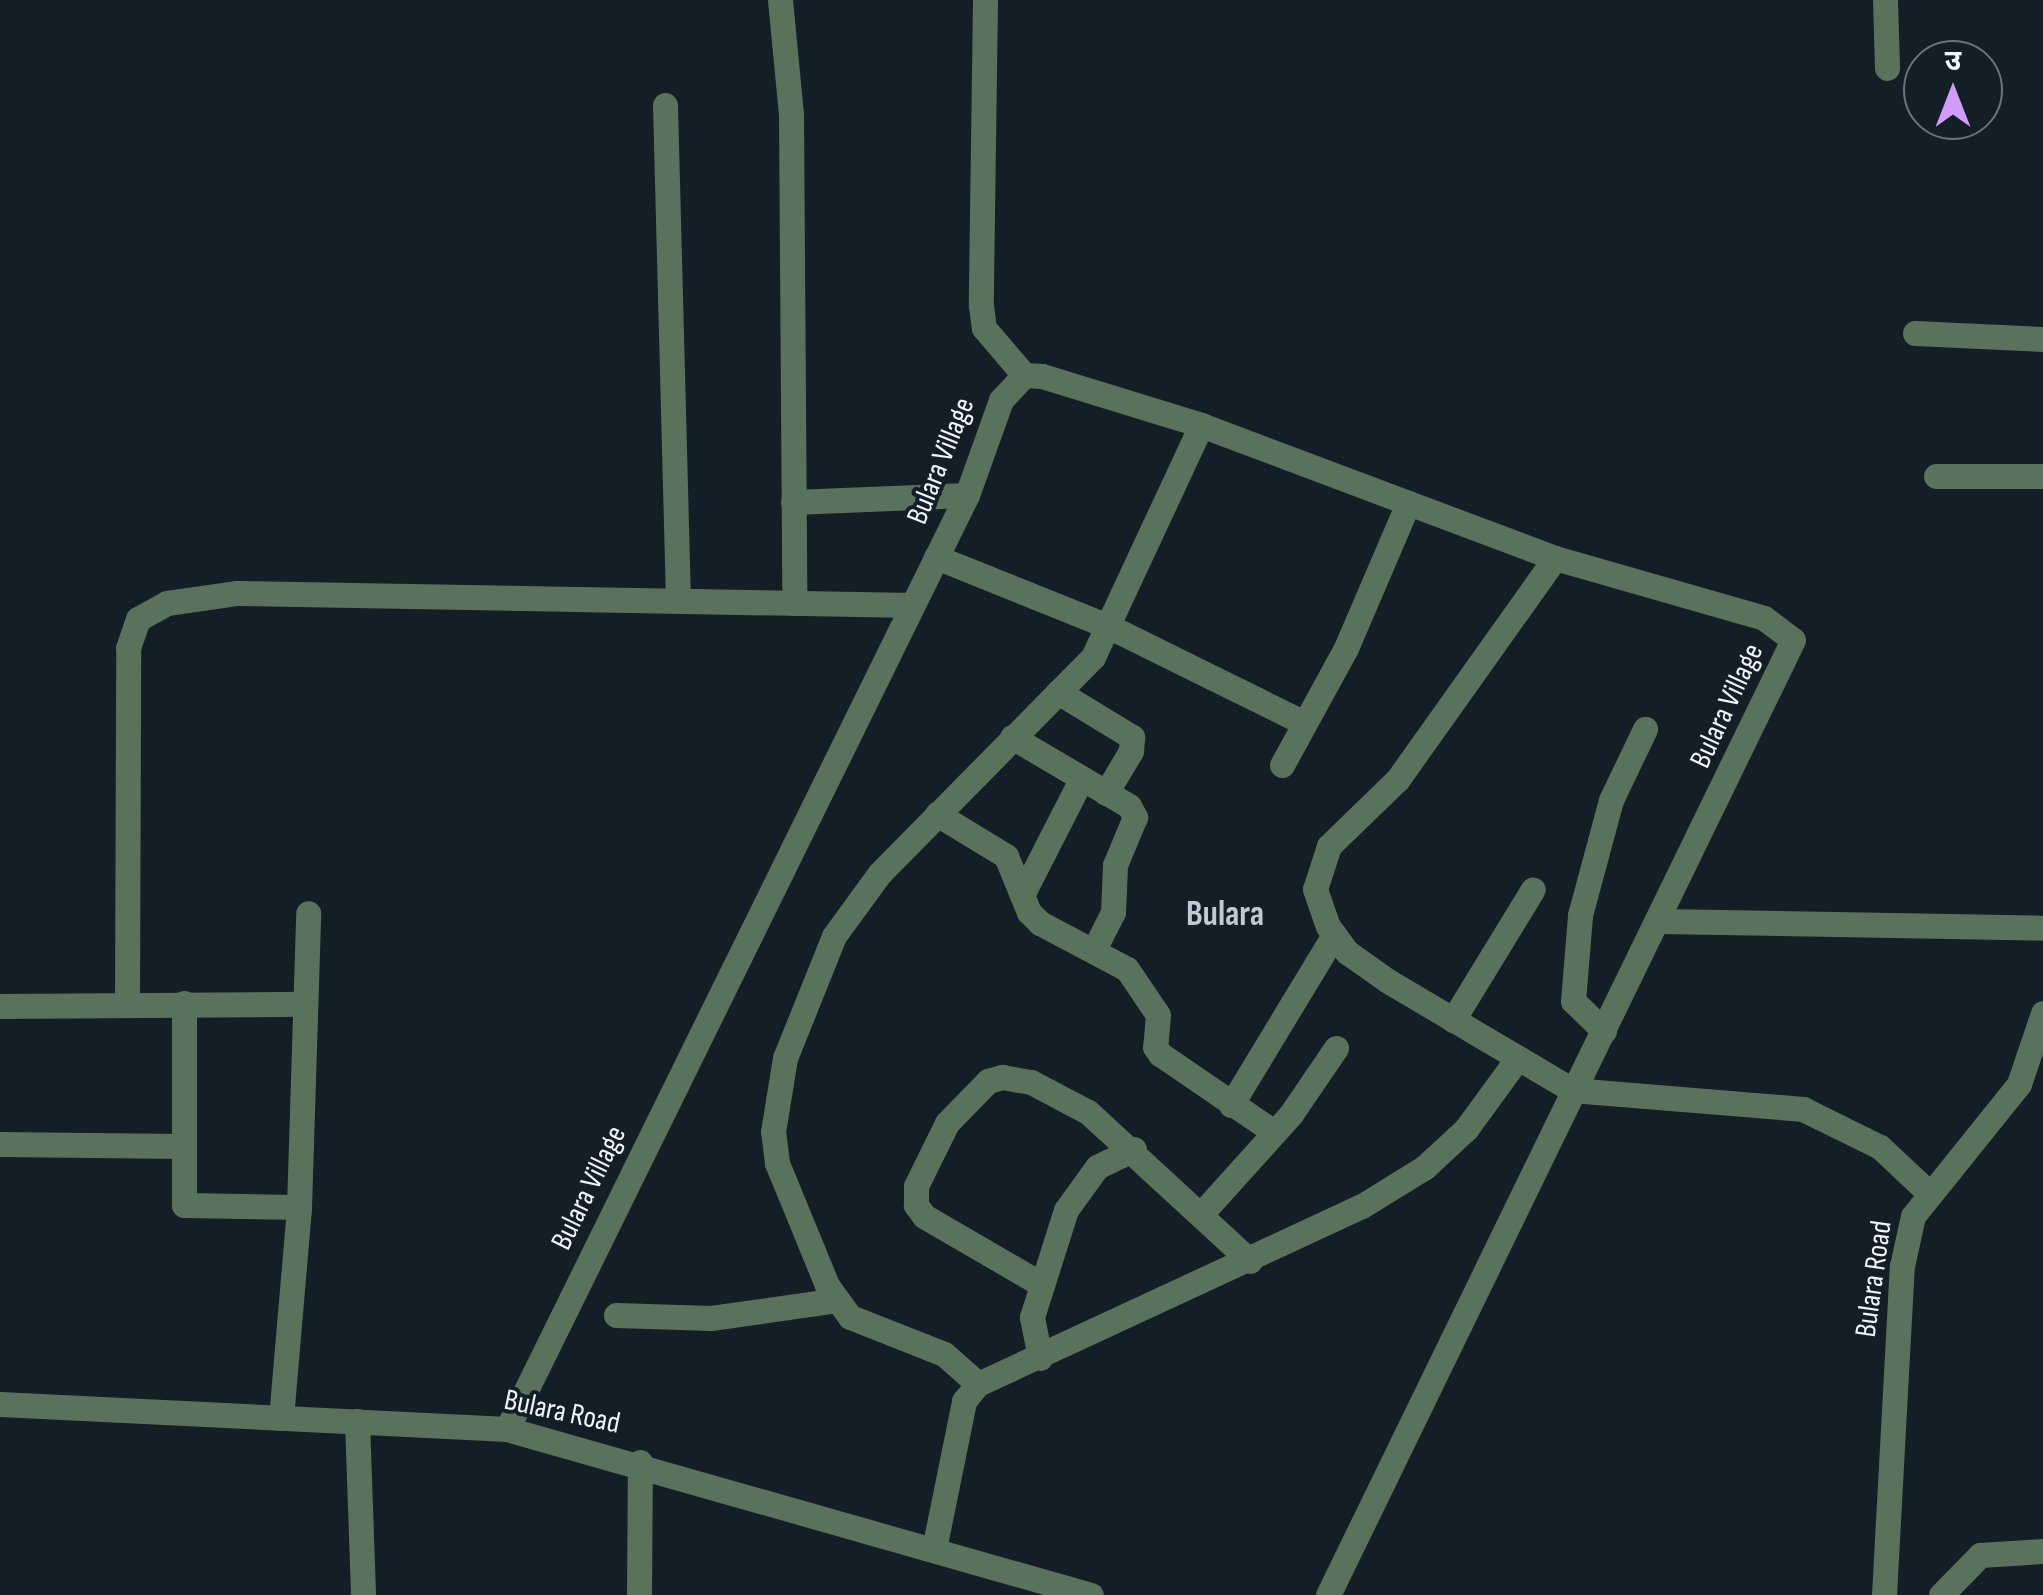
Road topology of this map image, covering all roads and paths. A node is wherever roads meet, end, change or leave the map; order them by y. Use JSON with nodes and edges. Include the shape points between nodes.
{"nodes":[{"id":1,"x":780,"y":0,"type":"edge"},
{"id":2,"x":985,"y":0,"type":"edge"},
{"id":3,"x":1885,"y":0,"type":"edge"},
{"id":4,"x":1886,"y":68,"type":"dead end"},
{"id":5,"x":666,"y":105,"type":"dead end"},
{"id":6,"x":1915,"y":333,"type":"dead end"},
{"id":7,"x":2043,"y":339,"type":"edge"},
{"id":8,"x":1024,"y":375,"type":"junction"},
{"id":9,"x":1201,"y":425,"type":"junction"},
{"id":10,"x":1936,"y":476,"type":"dead end"},
{"id":11,"x":2043,"y":476,"type":"edge"},
{"id":12,"x":967,"y":495,"type":"junction"},
{"id":13,"x":793,"y":502,"type":"junction"},
{"id":14,"x":1408,"y":502,"type":"junction"},
{"id":15,"x":936,"y":557,"type":"junction"},
{"id":16,"x":1555,"y":558,"type":"junction"},
{"id":17,"x":678,"y":600,"type":"junction"},
{"id":18,"x":794,"y":602,"type":"junction"},
{"id":19,"x":912,"y":605,"type":"junction"},
{"id":20,"x":1110,"y":627,"type":"junction"},
{"id":21,"x":1058,"y":692,"type":"junction"},
{"id":22,"x":1304,"y":723,"type":"junction"},
{"id":23,"x":1645,"y":730,"type":"dead end"},
{"id":24,"x":1012,"y":737,"type":"junction"},
{"id":25,"x":1282,"y":765,"type":"dead end"},
{"id":26,"x":1082,"y":778,"type":"junction"},
{"id":27,"x":1106,"y":792,"type":"junction"},
{"id":28,"x":937,"y":814,"type":"junction"},
{"id":29,"x":1532,"y":890,"type":"dead end"},
{"id":30,"x":1022,"y":895,"type":"junction"},
{"id":31,"x":308,"y":913,"type":"dead end"},
{"id":32,"x":1661,"y":921,"type":"junction"},
{"id":33,"x":2043,"y":928,"type":"edge"},
{"id":34,"x":1334,"y":935,"type":"junction"},
{"id":35,"x":1095,"y":948,"type":"junction"},
{"id":36,"x":184,"y":1003,"type":"junction"},
{"id":37,"x":127,"y":1004,"type":"junction"},
{"id":38,"x":306,"y":1004,"type":"junction"},
{"id":39,"x":0,"y":1006,"type":"edge"},
{"id":40,"x":2043,"y":1014,"type":"edge"},
{"id":41,"x":1454,"y":1020,"type":"junction"},
{"id":42,"x":1604,"y":1030,"type":"junction"},
{"id":43,"x":1336,"y":1048,"type":"dead end"},
{"id":44,"x":1518,"y":1058,"type":"junction"},
{"id":45,"x":1572,"y":1090,"type":"junction"},
{"id":46,"x":1230,"y":1104,"type":"junction"},
{"id":47,"x":1274,"y":1132,"type":"junction"},
{"id":48,"x":0,"y":1144,"type":"edge"},
{"id":49,"x":181,"y":1146,"type":"junction"},
{"id":50,"x":1134,"y":1148,"type":"junction"},
{"id":51,"x":1928,"y":1192,"type":"junction"},
{"id":52,"x":299,"y":1207,"type":"junction"},
{"id":53,"x":1202,"y":1213,"type":"junction"},
{"id":54,"x":1250,"y":1262,"type":"junction"},
{"id":55,"x":1039,"y":1283,"type":"junction"},
{"id":56,"x":838,"y":1300,"type":"junction"},
{"id":57,"x":616,"y":1315,"type":"dead end"},
{"id":58,"x":1040,"y":1358,"type":"junction"},
{"id":59,"x":978,"y":1384,"type":"junction"},
{"id":60,"x":0,"y":1404,"type":"edge"},
{"id":61,"x":281,"y":1418,"type":"junction"},
{"id":62,"x":358,"y":1422,"type":"junction"},
{"id":63,"x":507,"y":1429,"type":"junction"},
{"id":64,"x":640,"y":1462,"type":"junction"},
{"id":65,"x":934,"y":1549,"type":"junction"},
{"id":66,"x":2043,"y":1551,"type":"edge"},
{"id":67,"x":363,"y":1595,"type":"edge"},
{"id":68,"x":639,"y":1595,"type":"edge"},
{"id":69,"x":1091,"y":1595,"type":"edge"},
{"id":70,"x":1328,"y":1595,"type":"edge"},
{"id":71,"x":1884,"y":1595,"type":"edge"},
{"id":72,"x":1940,"y":1595,"type":"edge"}],
"edges":[{"from":1,"to":13,"type":"street","via":[[791,115]]},
{"from":2,"to":8,"type":"street","via":[[981,305],[984,328]]},
{"from":3,"to":4,"type":"street"},
{"from":5,"to":17,"type":"street"},
{"from":6,"to":7,"type":"street"},
{"from":8,"to":9,"type":"street","name":"Bulara Village"},
{"from":8,"to":12,"type":"street","name":"Bulara Village","via":[[1001,400]]},
{"from":9,"to":14,"type":"street","name":"Bulara Village"},
{"from":9,"to":20,"type":"street"},
{"from":10,"to":11,"type":"street"},
{"from":12,"to":13,"type":"street"},
{"from":12,"to":15,"type":"street","name":"Bulara Village"},
{"from":13,"to":18,"type":"street"},
{"from":14,"to":16,"type":"street","name":"Bulara Village"},
{"from":14,"to":22,"type":"street","via":[[1346,648]]},
{"from":15,"to":19,"type":"street","name":"Bulara Village"},
{"from":15,"to":20,"type":"street"},
{"from":16,"to":32,"type":"street","name":"Bulara Village","via":[[1764,618],[1793,640]]},
{"from":16,"to":34,"type":"street","via":[[1397,780],[1329,846],[1315,888]]},
{"from":17,"to":18,"type":"street"},
{"from":17,"to":37,"type":"street","via":[[237,593],[166,602],[138,619],[128,648]]},
{"from":18,"to":19,"type":"street"},
{"from":19,"to":63,"type":"street","name":"Bulara Village"},
{"from":20,"to":21,"type":"street","via":[[1093,657]]},
{"from":20,"to":22,"type":"street"},
{"from":21,"to":24,"type":"street"},
{"from":21,"to":27,"type":"street","via":[[1132,738]]},
{"from":22,"to":25,"type":"street"},
{"from":23,"to":42,"type":"street","via":[[1611,800],[1580,914],[1573,1002]]},
{"from":24,"to":26,"type":"street"},
{"from":24,"to":28,"type":"street"},
{"from":26,"to":27,"type":"street"},
{"from":26,"to":30,"type":"street"},
{"from":27,"to":35,"type":"street","via":[[1135,817],[1115,865],[1114,912]]},
{"from":28,"to":30,"type":"street","via":[[993,844]]},
{"from":28,"to":56,"type":"street","via":[[880,873],[834,936],[785,1058],[776,1163]]},
{"from":29,"to":41,"type":"street"},
{"from":30,"to":35,"type":"street","via":[[1040,923]]},
{"from":31,"to":38,"type":"street"},
{"from":32,"to":33,"type":"street"},
{"from":32,"to":42,"type":"street"},
{"from":34,"to":41,"type":"street","via":[[1347,952]]},
{"from":34,"to":46,"type":"street"},
{"from":35,"to":46,"type":"street","via":[[1151,996],[1160,1054]]},
{"from":36,"to":37,"type":"street"},
{"from":36,"to":38,"type":"street"},
{"from":36,"to":49,"type":"street"},
{"from":37,"to":39,"type":"street"},
{"from":38,"to":52,"type":"street"},
{"from":40,"to":51,"type":"street","name":"Bulara Road","via":[[2019,1084]]},
{"from":41,"to":44,"type":"street"},
{"from":42,"to":45,"type":"street"},
{"from":43,"to":47,"type":"street"},
{"from":44,"to":45,"type":"street"},
{"from":44,"to":54,"type":"street","via":[[1466,1129],[1425,1167]]},
{"from":45,"to":51,"type":"street","via":[[1803,1109],[1880,1147]]},
{"from":45,"to":70,"type":"street"},
{"from":46,"to":47,"type":"street"},
{"from":47,"to":53,"type":"street"},
{"from":48,"to":49,"type":"street"},
{"from":49,"to":52,"type":"street","via":[[184,1206]]},
{"from":50,"to":53,"type":"street"},
{"from":50,"to":55,"type":"street","via":[[1083,1181]]},
{"from":50,"to":55,"type":"street","via":[[1088,1112],[1030,1082],[1002,1077],[988,1081],[946,1123],[916,1186],[916,1206]]},
{"from":51,"to":71,"type":"street","name":"Bulara Road","via":[[1913,1216],[1902,1266]]},
{"from":52,"to":61,"type":"street"},
{"from":53,"to":54,"type":"street"},
{"from":54,"to":58,"type":"street"},
{"from":55,"to":58,"type":"street","via":[[1032,1318]]},
{"from":56,"to":57,"type":"street","via":[[756,1315]]},
{"from":56,"to":59,"type":"street","via":[[869,1328],[944,1354]]},
{"from":58,"to":59,"type":"street"},
{"from":59,"to":65,"type":"street","via":[[964,1401]]},
{"from":60,"to":61,"type":"street","name":"Bulara Road"},
{"from":61,"to":62,"type":"street","name":"Bulara Road"},
{"from":62,"to":63,"type":"street","name":"Bulara Road"},
{"from":62,"to":67,"type":"street"},
{"from":63,"to":64,"type":"street","name":"Bulara Road"},
{"from":64,"to":65,"type":"street","name":"Bulara Road"},
{"from":64,"to":68,"type":"street"},
{"from":65,"to":69,"type":"street","name":"Bulara Road"},
{"from":66,"to":72,"type":"street","via":[[1980,1556]]}]}
